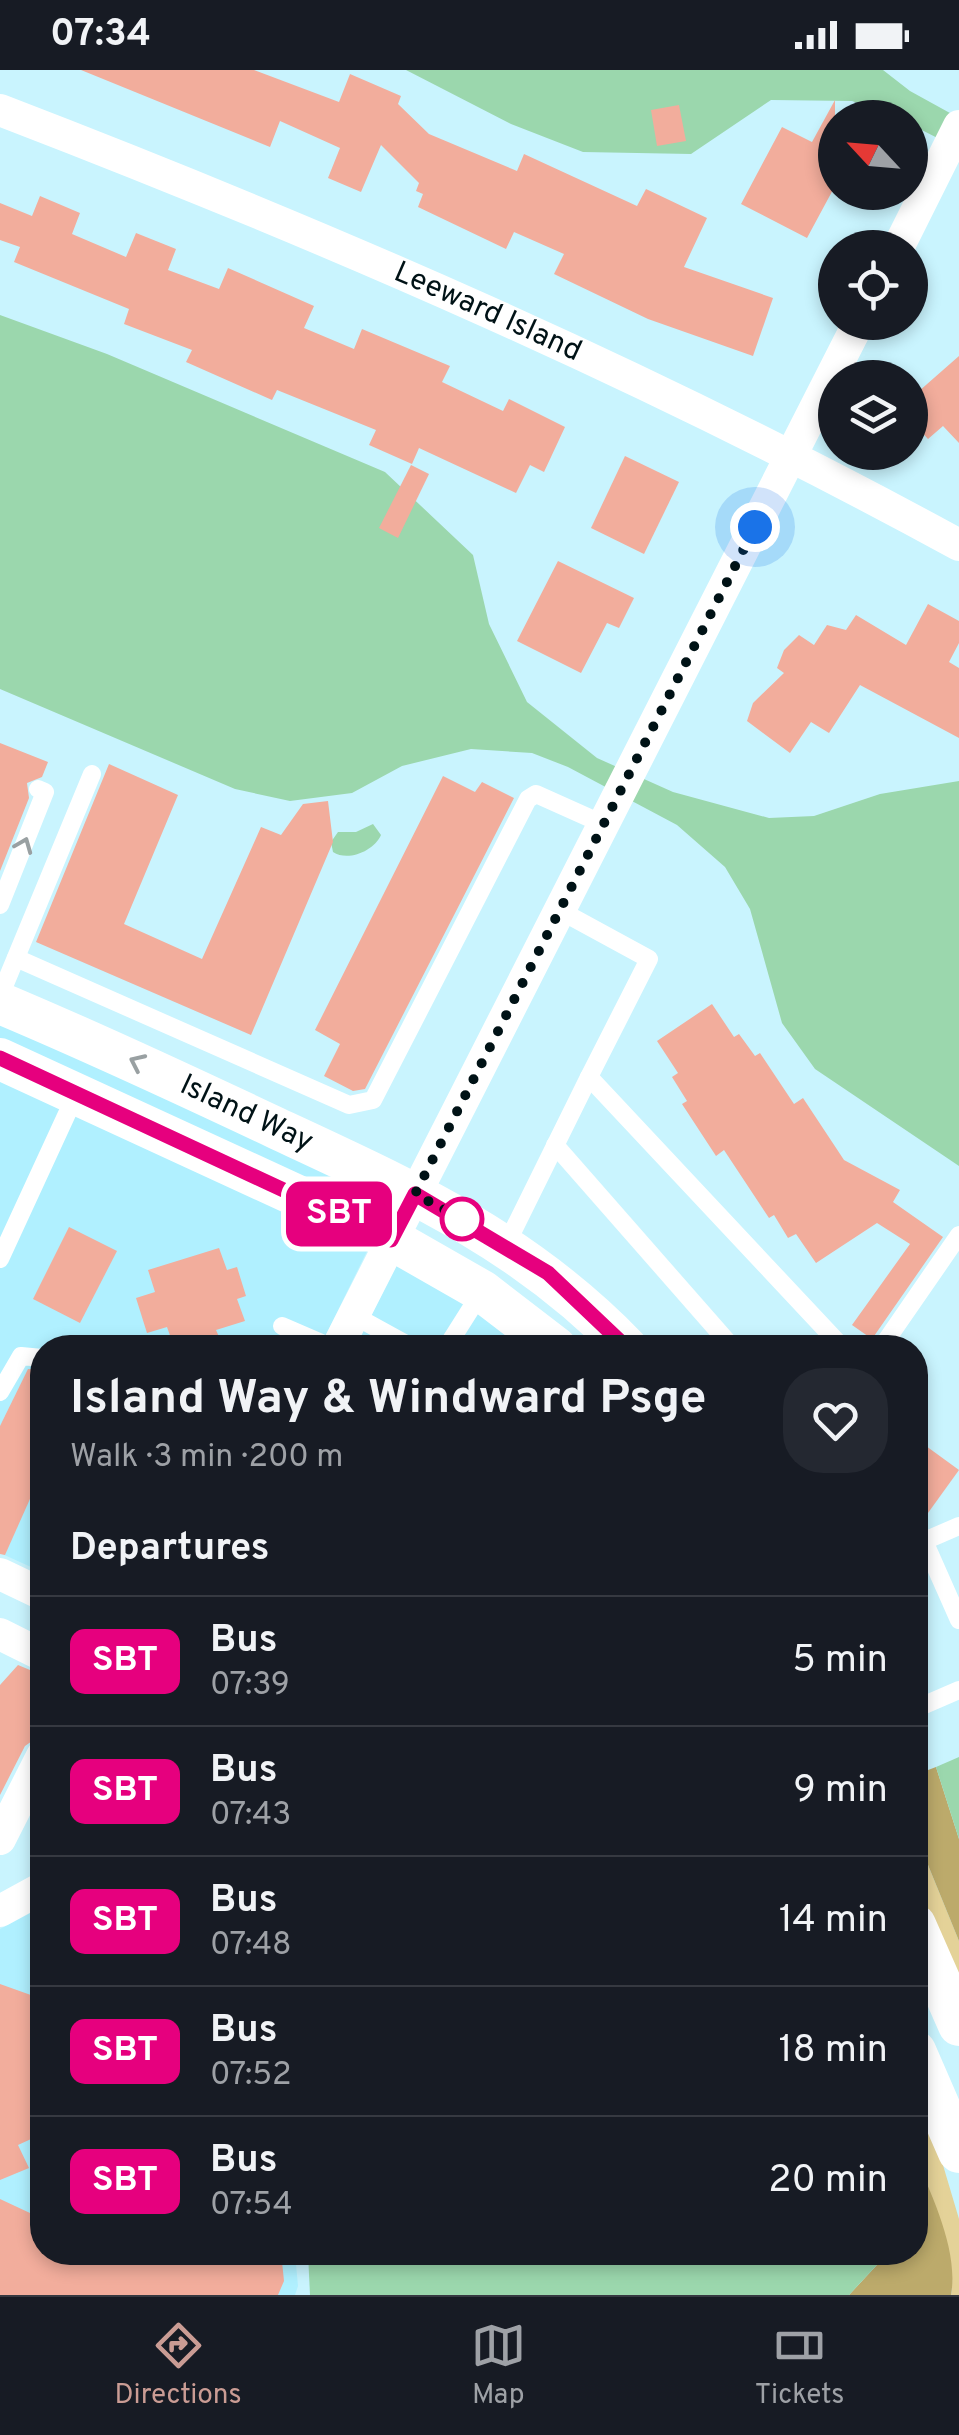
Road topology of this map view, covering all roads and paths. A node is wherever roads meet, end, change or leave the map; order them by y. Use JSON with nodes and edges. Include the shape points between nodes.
{"nodes":[{"id":1,"x":0,"y":110,"type":"edge"},
{"id":2,"x":959,"y":126,"type":"edge"},
{"id":3,"x":907,"y":230,"type":"edge"},
{"id":4,"x":850,"y":340,"type":"edge"},
{"id":5,"x":790,"y":457,"type":"junction"},
{"id":6,"x":959,"y":545,"type":"edge"},
{"id":7,"x":92,"y":774,"type":"dead end"},
{"id":8,"x":38,"y":789,"type":"dead end"},
{"id":9,"x":608,"y":813,"type":"junction"},
{"id":10,"x":0,"y":905,"type":"edge"},
{"id":11,"x":559,"y":910,"type":"junction"},
{"id":12,"x":16,"y":958,"type":"junction"},
{"id":13,"x":0,"y":999,"type":"edge"},
{"id":14,"x":0,"y":1058,"type":"edge"},
{"id":15,"x":590,"y":1077,"type":"junction"},
{"id":16,"x":77,"y":1091,"type":"junction"},
{"id":17,"x":554,"y":1145,"type":"junction"},
{"id":18,"x":415,"y":1194,"type":"junction"},
{"id":19,"x":959,"y":1235,"type":"edge"},
{"id":20,"x":391,"y":1240,"type":"junction"},
{"id":21,"x":506,"y":1245,"type":"junction"},
{"id":22,"x":0,"y":1259,"type":"edge"},
{"id":23,"x":482,"y":1290,"type":"junction"},
{"id":24,"x":353,"y":1315,"type":"junction"},
{"id":25,"x":282,"y":1326,"type":"dead end"},
{"id":26,"x":304,"y":1335,"type":"edge"},
{"id":27,"x":342,"y":1335,"type":"edge"},
{"id":28,"x":390,"y":1335,"type":"edge"},
{"id":29,"x":454,"y":1335,"type":"edge"},
{"id":30,"x":539,"y":1335,"type":"edge"},
{"id":31,"x":614,"y":1335,"type":"edge"},
{"id":32,"x":722,"y":1335,"type":"edge"},
{"id":33,"x":831,"y":1335,"type":"edge"},
{"id":34,"x":890,"y":1335,"type":"edge"},
{"id":35,"x":30,"y":1357,"type":"edge"},
{"id":36,"x":0,"y":1392,"type":"edge"},
{"id":37,"x":959,"y":1526,"type":"edge"},
{"id":38,"x":928,"y":1540,"type":"edge"},
{"id":39,"x":928,"y":1559,"type":"edge"},
{"id":40,"x":0,"y":1574,"type":"edge"},
{"id":41,"x":30,"y":1588,"type":"edge"},
{"id":42,"x":959,"y":1620,"type":"edge"},
{"id":43,"x":0,"y":1634,"type":"edge"},
{"id":44,"x":30,"y":1648,"type":"edge"},
{"id":45,"x":959,"y":1690,"type":"edge"},
{"id":46,"x":928,"y":1703,"type":"edge"},
{"id":47,"x":30,"y":1780,"type":"edge"},
{"id":48,"x":0,"y":1840,"type":"edge"},
{"id":49,"x":30,"y":1895,"type":"edge"},
{"id":50,"x":0,"y":1912,"type":"edge"},
{"id":51,"x":928,"y":1954,"type":"edge"},
{"id":52,"x":959,"y":2024,"type":"edge"},
{"id":53,"x":928,"y":2081,"type":"edge"},
{"id":54,"x":959,"y":2152,"type":"edge"}],
"edges":[{"from":1,"to":5,"type":"street","name":"Leeward Island","via":[[252,207],[525,326]]},
{"from":2,"to":3,"type":"street"},
{"from":4,"to":5,"type":"street"},
{"from":5,"to":6,"type":"street","name":"Leeward Island"},
{"from":5,"to":9,"type":"street"},
{"from":7,"to":12,"type":"lane"},
{"from":10,"to":8,"type":"lane","one_way":true,"via":[[46,792]]},
{"from":9,"to":11,"type":"street"},
{"from":9,"to":12,"type":"lane","via":[[536,794],[528,799],[373,1100],[361,1104],[349,1105]]},
{"from":11,"to":15,"type":"lane","via":[[648,959]]},
{"from":11,"to":18,"type":"street"},
{"from":12,"to":13,"type":"lane"},
{"from":18,"to":13,"type":"street","name":"Island Way","one_way":true},
{"from":14,"to":16,"type":"street","name":"Island Way"},
{"from":15,"to":17,"type":"lane"},
{"from":15,"to":33,"type":"lane"},
{"from":16,"to":20,"type":"street","name":"Island Way"},
{"from":16,"to":22,"type":"lane"},
{"from":17,"to":21,"type":"lane"},
{"from":17,"to":32,"type":"lane"},
{"from":18,"to":20,"type":"street"},
{"from":18,"to":21,"type":"street","name":"Island Way"},
{"from":19,"to":34,"type":"lane"},
{"from":20,"to":23,"type":"street","name":"Island Way"},
{"from":20,"to":24,"type":"street"},
{"from":21,"to":31,"type":"street","name":"Island Way"},
{"from":23,"to":29,"type":"lane"},
{"from":23,"to":30,"type":"street","name":"Island Way"},
{"from":24,"to":27,"type":"street"},
{"from":24,"to":28,"type":"lane"},
{"from":25,"to":26,"type":"lane"},
{"from":35,"to":36,"type":"lane","via":[[21,1356]]},
{"from":37,"to":38,"type":"lane"},
{"from":39,"to":42,"type":"lane"},
{"from":40,"to":41,"type":"street"},
{"from":43,"to":44,"type":"street"},
{"from":45,"to":46,"type":"lane"},
{"from":47,"to":48,"type":"street"},
{"from":49,"to":50,"type":"street"},
{"from":51,"to":52,"type":"street"},
{"from":53,"to":54,"type":"street"}]}
